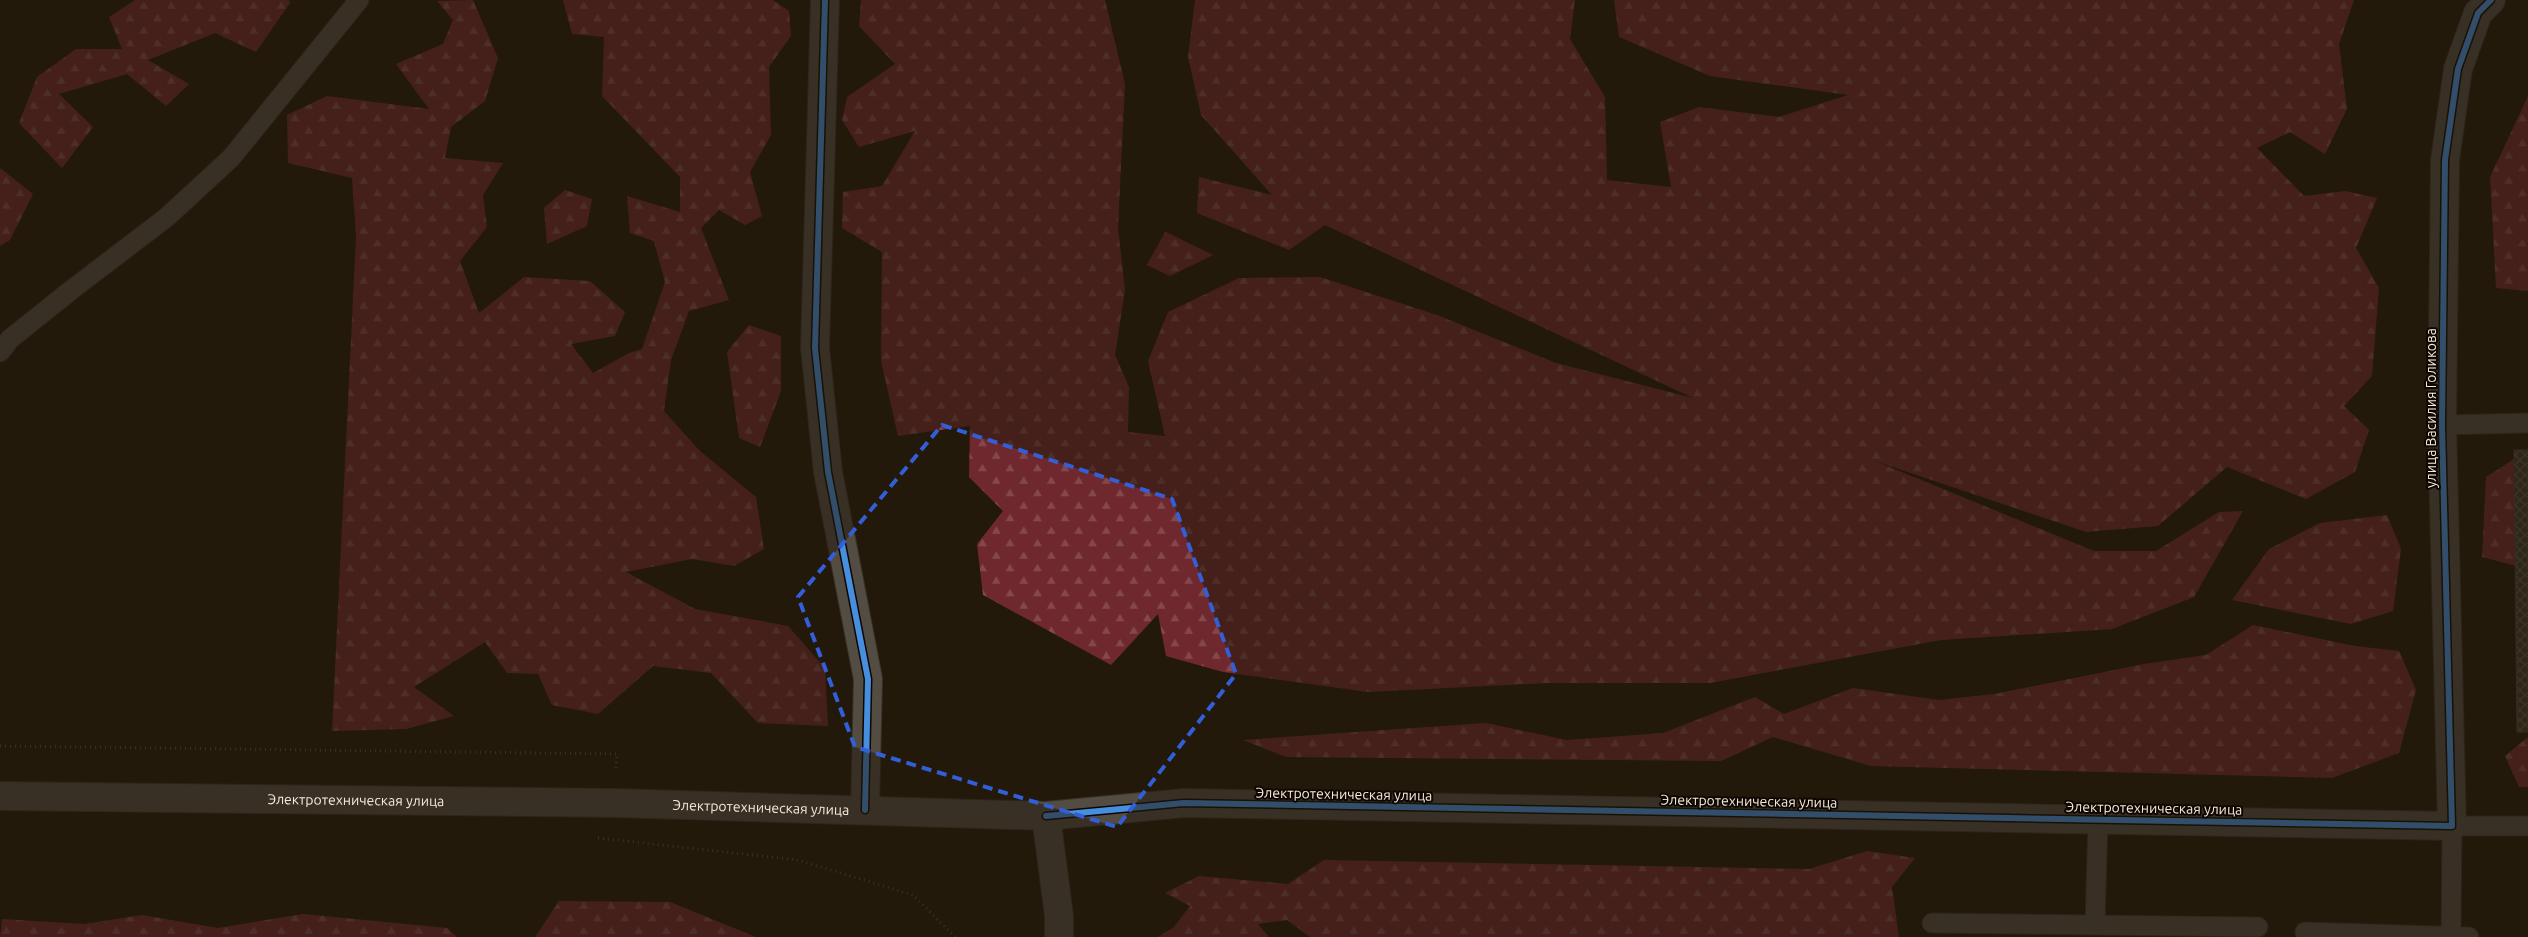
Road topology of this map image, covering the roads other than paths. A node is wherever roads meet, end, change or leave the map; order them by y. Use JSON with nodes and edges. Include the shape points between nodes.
{"nodes":[{"id":1,"x":359,"y":0,"type":"edge"},
{"id":2,"x":825,"y":0,"type":"edge"},
{"id":3,"x":2491,"y":0,"type":"edge"},
{"id":4,"x":0,"y":352,"type":"edge"},
{"id":5,"x":2528,"y":423,"type":"edge"},
{"id":6,"x":2442,"y":425,"type":"junction"},
{"id":7,"x":0,"y":796,"type":"edge"},
{"id":8,"x":865,"y":810,"type":"junction"},
{"id":9,"x":1046,"y":816,"type":"junction"},
{"id":10,"x":2098,"y":820,"type":"junction"},
{"id":11,"x":2452,"y":826,"type":"junction"},
{"id":12,"x":2528,"y":826,"type":"edge"},
{"id":13,"x":1932,"y":923,"type":"dead end"},
{"id":14,"x":2095,"y":926,"type":"junction"},
{"id":15,"x":2258,"y":927,"type":"dead end"},
{"id":16,"x":2305,"y":932,"type":"dead end"},
{"id":17,"x":2451,"y":936,"type":"edge"},
{"id":18,"x":1059,"y":937,"type":"edge"},
{"id":19,"x":2469,"y":937,"type":"edge"}],
"edges":[{"from":1,"to":4,"type":"lane","via":[[231,158],[167,217],[70,291]]},
{"from":2,"to":8,"type":"street","via":[[816,348],[828,472],[868,679]]},
{"from":3,"to":6,"type":"street","name":"улица Василия Голикова","via":[[2478,12],[2458,68],[2445,160]]},
{"from":5,"to":6,"type":"lane"},
{"from":6,"to":11,"type":"street","name":"улица Василия Голикова"},
{"from":7,"to":8,"type":"street","name":"Электротехническая улица","via":[[616,803]]},
{"from":8,"to":9,"type":"street","name":"Электротехническая улица"},
{"from":9,"to":10,"type":"street","name":"Электротехническая улица","via":[[1184,803]]},
{"from":9,"to":18,"type":"street"},
{"from":10,"to":11,"type":"street","name":"Электротехническая улица"},
{"from":10,"to":14,"type":"lane"},
{"from":11,"to":12,"type":"lane"},
{"from":11,"to":17,"type":"lane"},
{"from":13,"to":14,"type":"lane"},
{"from":14,"to":15,"type":"lane"},
{"from":16,"to":17,"type":"lane"},
{"from":17,"to":19,"type":"lane"}]}
